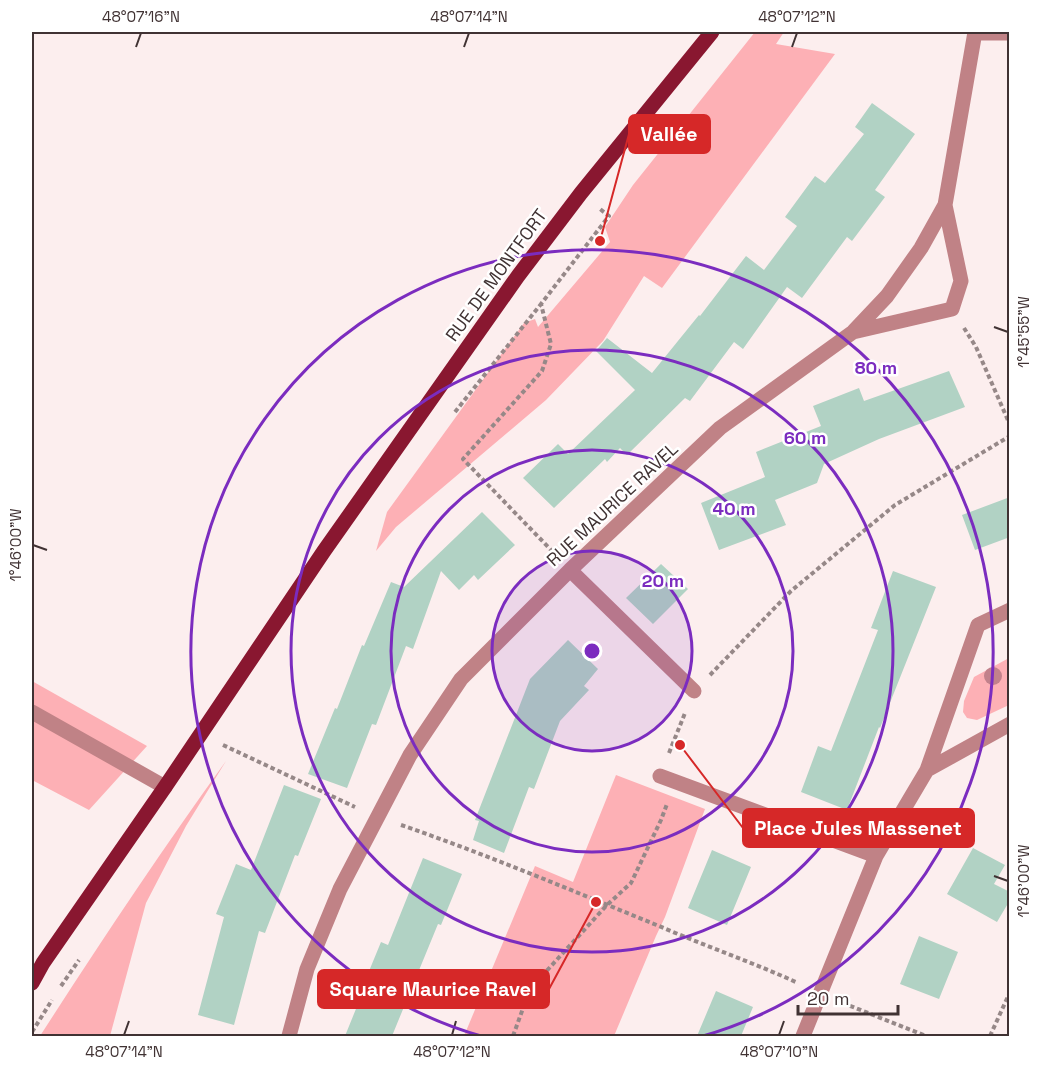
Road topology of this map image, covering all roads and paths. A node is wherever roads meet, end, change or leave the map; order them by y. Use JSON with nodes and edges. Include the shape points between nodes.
{"nodes":[{"id":1,"x":712,"y":32,"type":"edge"},
{"id":2,"x":975,"y":32,"type":"edge"},
{"id":3,"x":1010,"y":33,"type":"edge"},
{"id":4,"x":581,"y":193,"type":"junction"},
{"id":5,"x":945,"y":205,"type":"junction"},
{"id":6,"x":952,"y":309,"type":"junction"},
{"id":7,"x":853,"y":332,"type":"junction"},
{"id":8,"x":1010,"y":425,"type":"edge"},
{"id":9,"x":1010,"y":436,"type":"edge"},
{"id":10,"x":570,"y":570,"type":"junction"},
{"id":11,"x":1010,"y":610,"type":"edge"},
{"id":12,"x":694,"y":692,"type":"junction"},
{"id":13,"x":32,"y":712,"type":"edge"},
{"id":14,"x":1010,"y":724,"type":"edge"},
{"id":15,"x":221,"y":744,"type":"dead end"},
{"id":16,"x":927,"y":770,"type":"junction"},
{"id":17,"x":660,"y":776,"type":"joint"},
{"id":18,"x":676,"y":782,"type":"junction"},
{"id":19,"x":165,"y":787,"type":"junction"},
{"id":20,"x":377,"y":817,"type":"junction"},
{"id":21,"x":876,"y":856,"type":"junction"},
{"id":22,"x":607,"y":905,"type":"junction"},
{"id":23,"x":32,"y":983,"type":"edge"},
{"id":24,"x":1010,"y":992,"type":"edge"},
{"id":25,"x":821,"y":994,"type":"junction"},
{"id":26,"x":290,"y":1036,"type":"edge"},
{"id":27,"x":513,"y":1036,"type":"edge"},
{"id":28,"x":803,"y":1036,"type":"edge"},
{"id":29,"x":926,"y":1036,"type":"edge"},
{"id":30,"x":990,"y":1036,"type":"edge"}],
"edges":[{"from":1,"to":4,"type":"main road","name":"RUE DE MONTFORT"},
{"from":2,"to":3,"type":"street"},
{"from":2,"to":5,"type":"street","name":"RUE MAURICE RAVEL"},
{"from":4,"to":10,"type":"path","via":[[609,216],[541,304],[551,344],[542,371],[463,459]]},
{"from":4,"to":19,"type":"main road","name":"RUE DE MONTFORT","via":[[324,551]]},
{"from":5,"to":6,"type":"street","via":[[960,281]]},
{"from":5,"to":7,"type":"street","name":"RUE MAURICE RAVEL","via":[[887,296]]},
{"from":6,"to":7,"type":"street"},
{"from":6,"to":8,"type":"path","via":[[976,347]]},
{"from":7,"to":10,"type":"street","name":"RUE MAURICE RAVEL","via":[[720,428]]},
{"from":9,"to":12,"type":"path","via":[[896,505],[791,591]]},
{"from":10,"to":12,"type":"street"},
{"from":10,"to":20,"type":"street","name":"RUE MAURICE RAVEL","via":[[461,679],[410,755]]},
{"from":11,"to":16,"type":"street","via":[[978,625]]},
{"from":12,"to":17,"type":"path"},
{"from":13,"to":19,"type":"street"},
{"from":14,"to":16,"type":"street"},
{"from":15,"to":20,"type":"path"},
{"from":16,"to":21,"type":"street"},
{"from":17,"to":18,"type":"street"},
{"from":18,"to":21,"type":"street"},
{"from":18,"to":22,"type":"path","via":[[631,883]]},
{"from":19,"to":23,"type":"main road","name":"RUE DE MONTFORT"},
{"from":20,"to":22,"type":"path"},
{"from":20,"to":26,"type":"street","name":"RUE MAURICE RAVEL","via":[[340,889],[307,969]]},
{"from":21,"to":25,"type":"street"},
{"from":22,"to":25,"type":"path"},
{"from":22,"to":27,"type":"path","via":[[530,989]]},
{"from":24,"to":30,"type":"path"},
{"from":25,"to":28,"type":"street"},
{"from":25,"to":29,"type":"path"}]}
